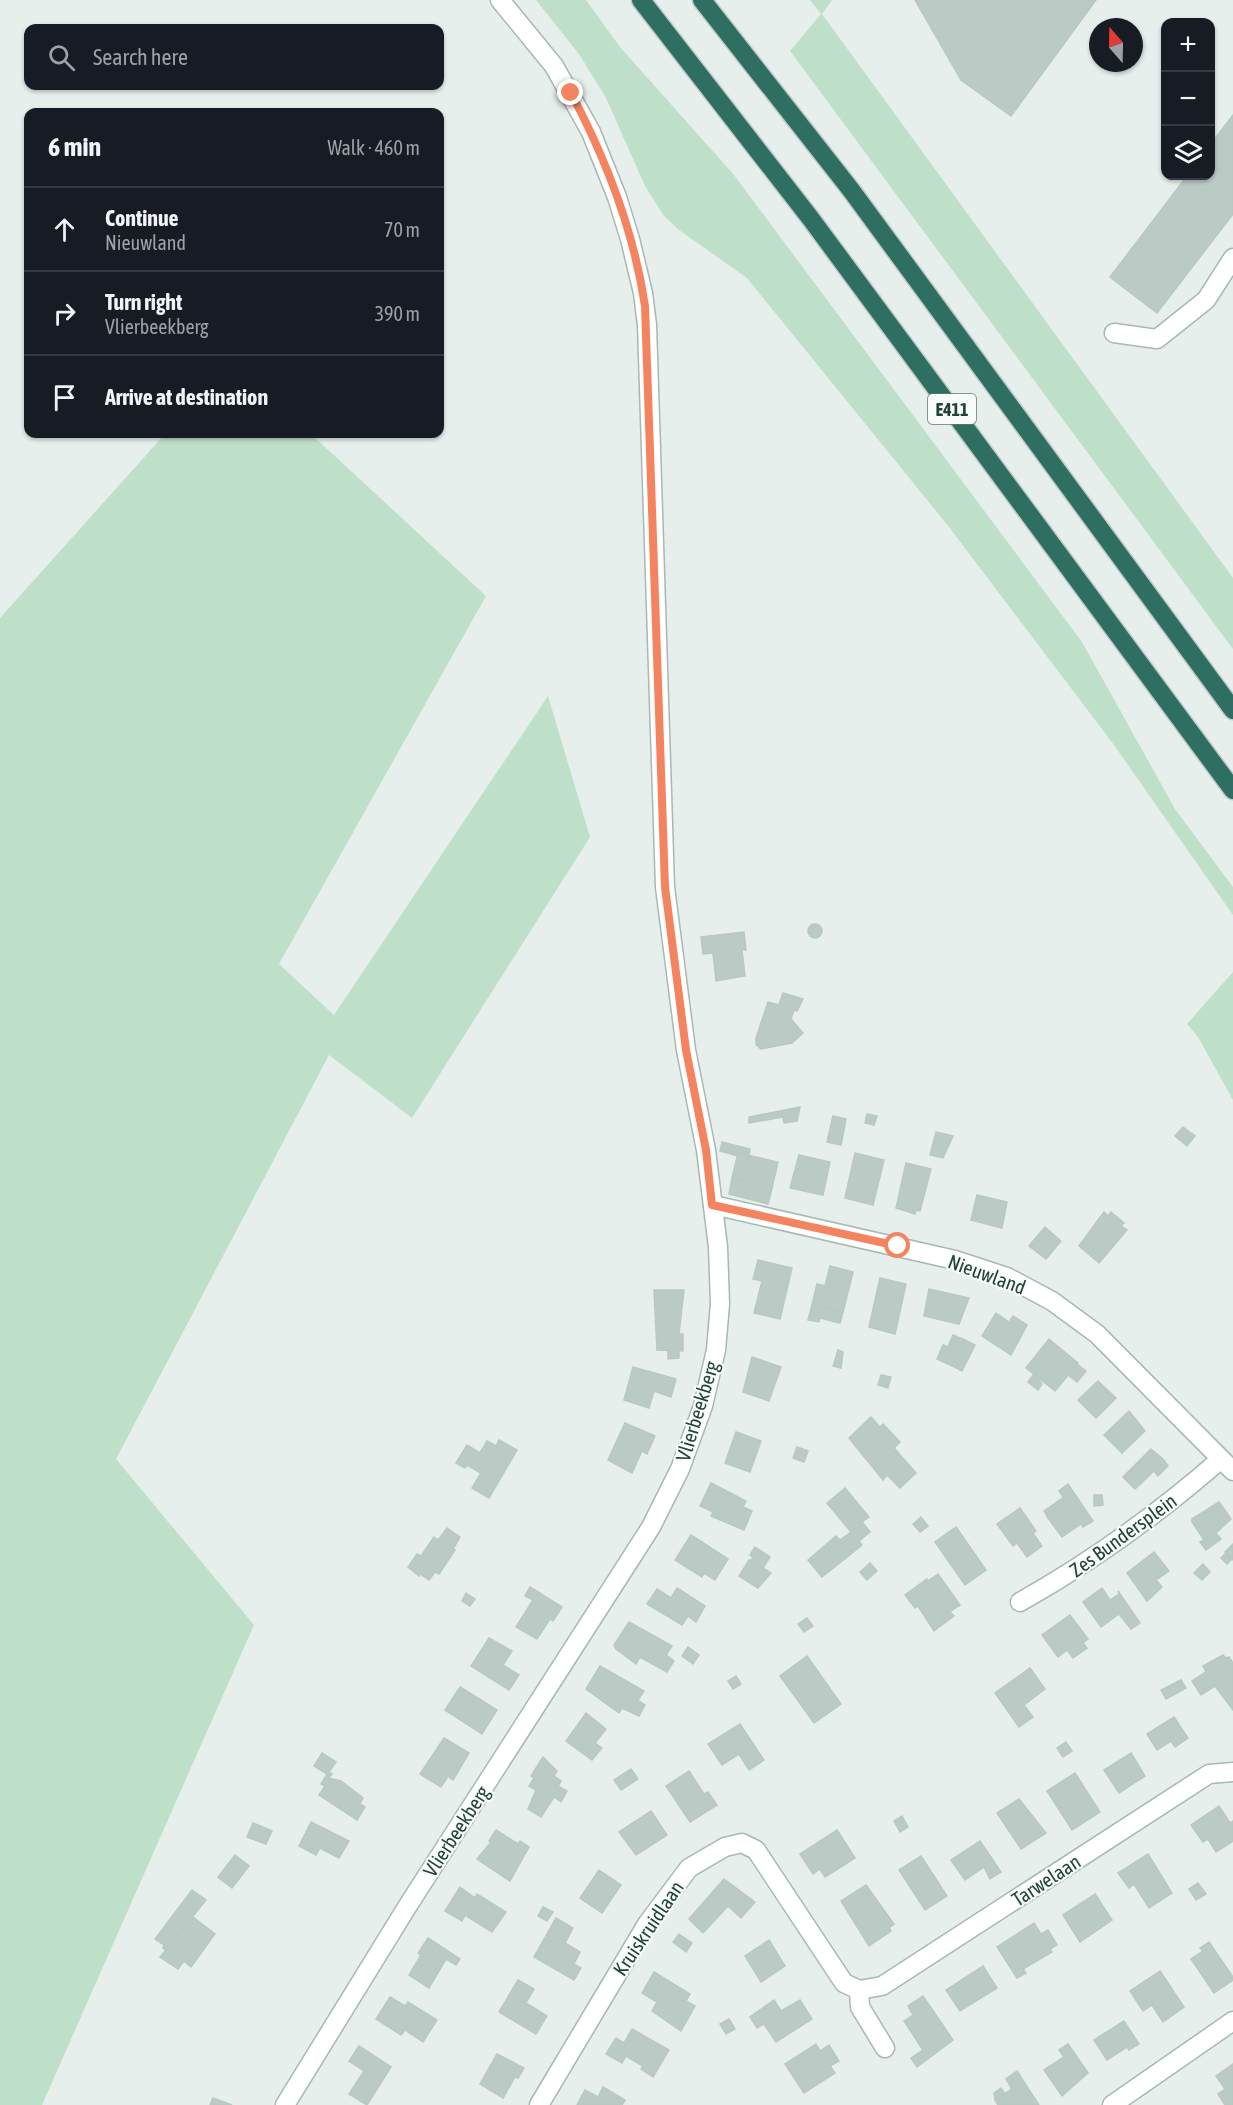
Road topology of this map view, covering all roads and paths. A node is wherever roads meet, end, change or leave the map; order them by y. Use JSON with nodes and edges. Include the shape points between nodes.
{"nodes":[{"id":1,"x":500,"y":0,"type":"edge"},
{"id":2,"x":641,"y":0,"type":"edge"},
{"id":3,"x":702,"y":0,"type":"edge"},
{"id":4,"x":1233,"y":258,"type":"edge"},
{"id":5,"x":1114,"y":333,"type":"dead end"},
{"id":6,"x":1233,"y":710,"type":"edge"},
{"id":7,"x":1233,"y":790,"type":"edge"},
{"id":8,"x":712,"y":1205,"type":"junction"},
{"id":9,"x":1227,"y":1465,"type":"edge"},
{"id":10,"x":1020,"y":1602,"type":"dead end"},
{"id":11,"x":1233,"y":1772,"type":"edge"},
{"id":12,"x":858,"y":1989,"type":"junction"},
{"id":13,"x":1233,"y":2021,"type":"edge"},
{"id":14,"x":885,"y":2048,"type":"dead end"},
{"id":15,"x":291,"y":2103,"type":"edge"},
{"id":16,"x":1115,"y":2104,"type":"edge"},
{"id":17,"x":539,"y":2105,"type":"edge"}],
"edges":[{"from":1,"to":8,"type":"street","name":"Vlierbeekberg","via":[[554,66],[591,132],[617,197],[643,293],[651,415],[665,887],[686,1050],[706,1150]]},
{"from":2,"to":7,"type":"highway","number":"E411","via":[[811,219]]},
{"from":3,"to":6,"type":"highway","number":"E411","via":[[851,190]]},
{"from":4,"to":5,"type":"street","via":[[1206,300],[1157,339]]},
{"from":8,"to":9,"type":"street","name":"Nieuwland","via":[[955,1260],[1007,1276],[1052,1301],[1097,1334]]},
{"from":8,"to":15,"type":"street","name":"Vlierbeekberg","via":[[720,1304],[716,1350],[703,1406],[680,1468],[651,1527],[407,1907]]},
{"from":9,"to":10,"type":"street","name":"Zes Bundersplein","via":[[1071,1573]]},
{"from":11,"to":12,"type":"street","name":"Tarwelaan","via":[[1209,1774],[882,1986]]},
{"from":12,"to":14,"type":"street","via":[[860,2007]]},
{"from":12,"to":17,"type":"street","name":"Kruiskruidlaan","via":[[844,1983],[756,1850],[742,1843],[725,1846],[689,1868],[647,1924]]},
{"from":13,"to":16,"type":"street"}]}
